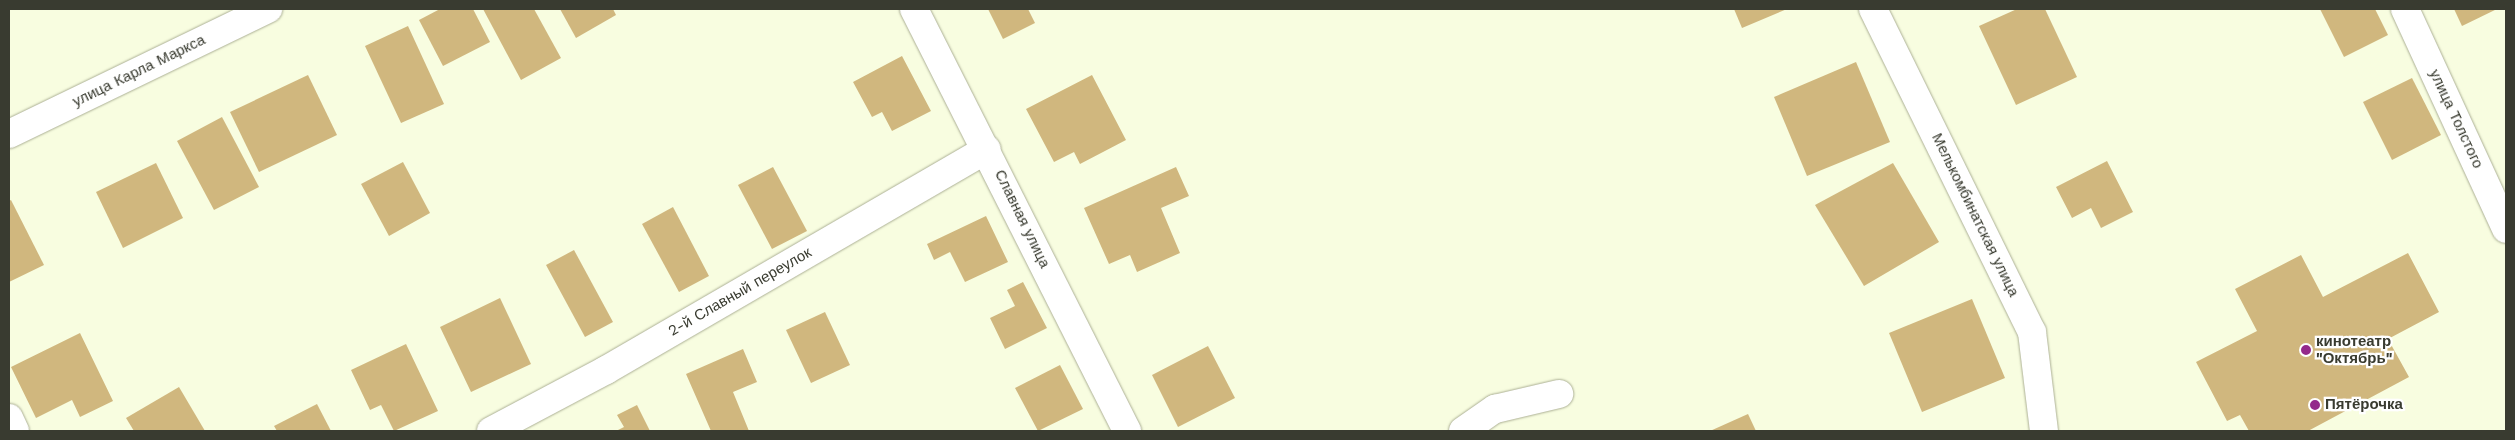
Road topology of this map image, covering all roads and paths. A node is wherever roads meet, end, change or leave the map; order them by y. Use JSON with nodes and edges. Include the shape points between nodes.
{"nodes":[{"id":1,"x":268,"y":9,"type":"edge"},
{"id":2,"x":914,"y":9,"type":"edge"},
{"id":3,"x":1873,"y":9,"type":"edge"},
{"id":4,"x":2405,"y":9,"type":"edge"},
{"id":5,"x":9,"y":134,"type":"edge"},
{"id":6,"x":987,"y":149,"type":"junction"},
{"id":7,"x":2506,"y":229,"type":"edge"},
{"id":8,"x":1559,"y":394,"type":"dead end"},
{"id":9,"x":9,"y":418,"type":"edge"},
{"id":10,"x":15,"y":431,"type":"edge"},
{"id":11,"x":491,"y":431,"type":"edge"},
{"id":12,"x":1127,"y":431,"type":"edge"},
{"id":13,"x":1464,"y":431,"type":"edge"},
{"id":14,"x":2044,"y":431,"type":"edge"}],
"edges":[{"from":1,"to":5,"type":"street","name":"улица Карла Маркса"},
{"from":2,"to":6,"type":"street","name":"Славная улица"},
{"from":3,"to":14,"type":"street","name":"Мелькомбинатская улица","via":[[2032,332]]},
{"from":4,"to":7,"type":"street","name":"улица Толстого"},
{"from":6,"to":11,"type":"street","name":"2-й Славный переулок","via":[[606,370]]},
{"from":6,"to":12,"type":"street","name":"Славная улица"},
{"from":8,"to":13,"type":"street","via":[[1495,409]]},
{"from":9,"to":10,"type":"street"}]}
